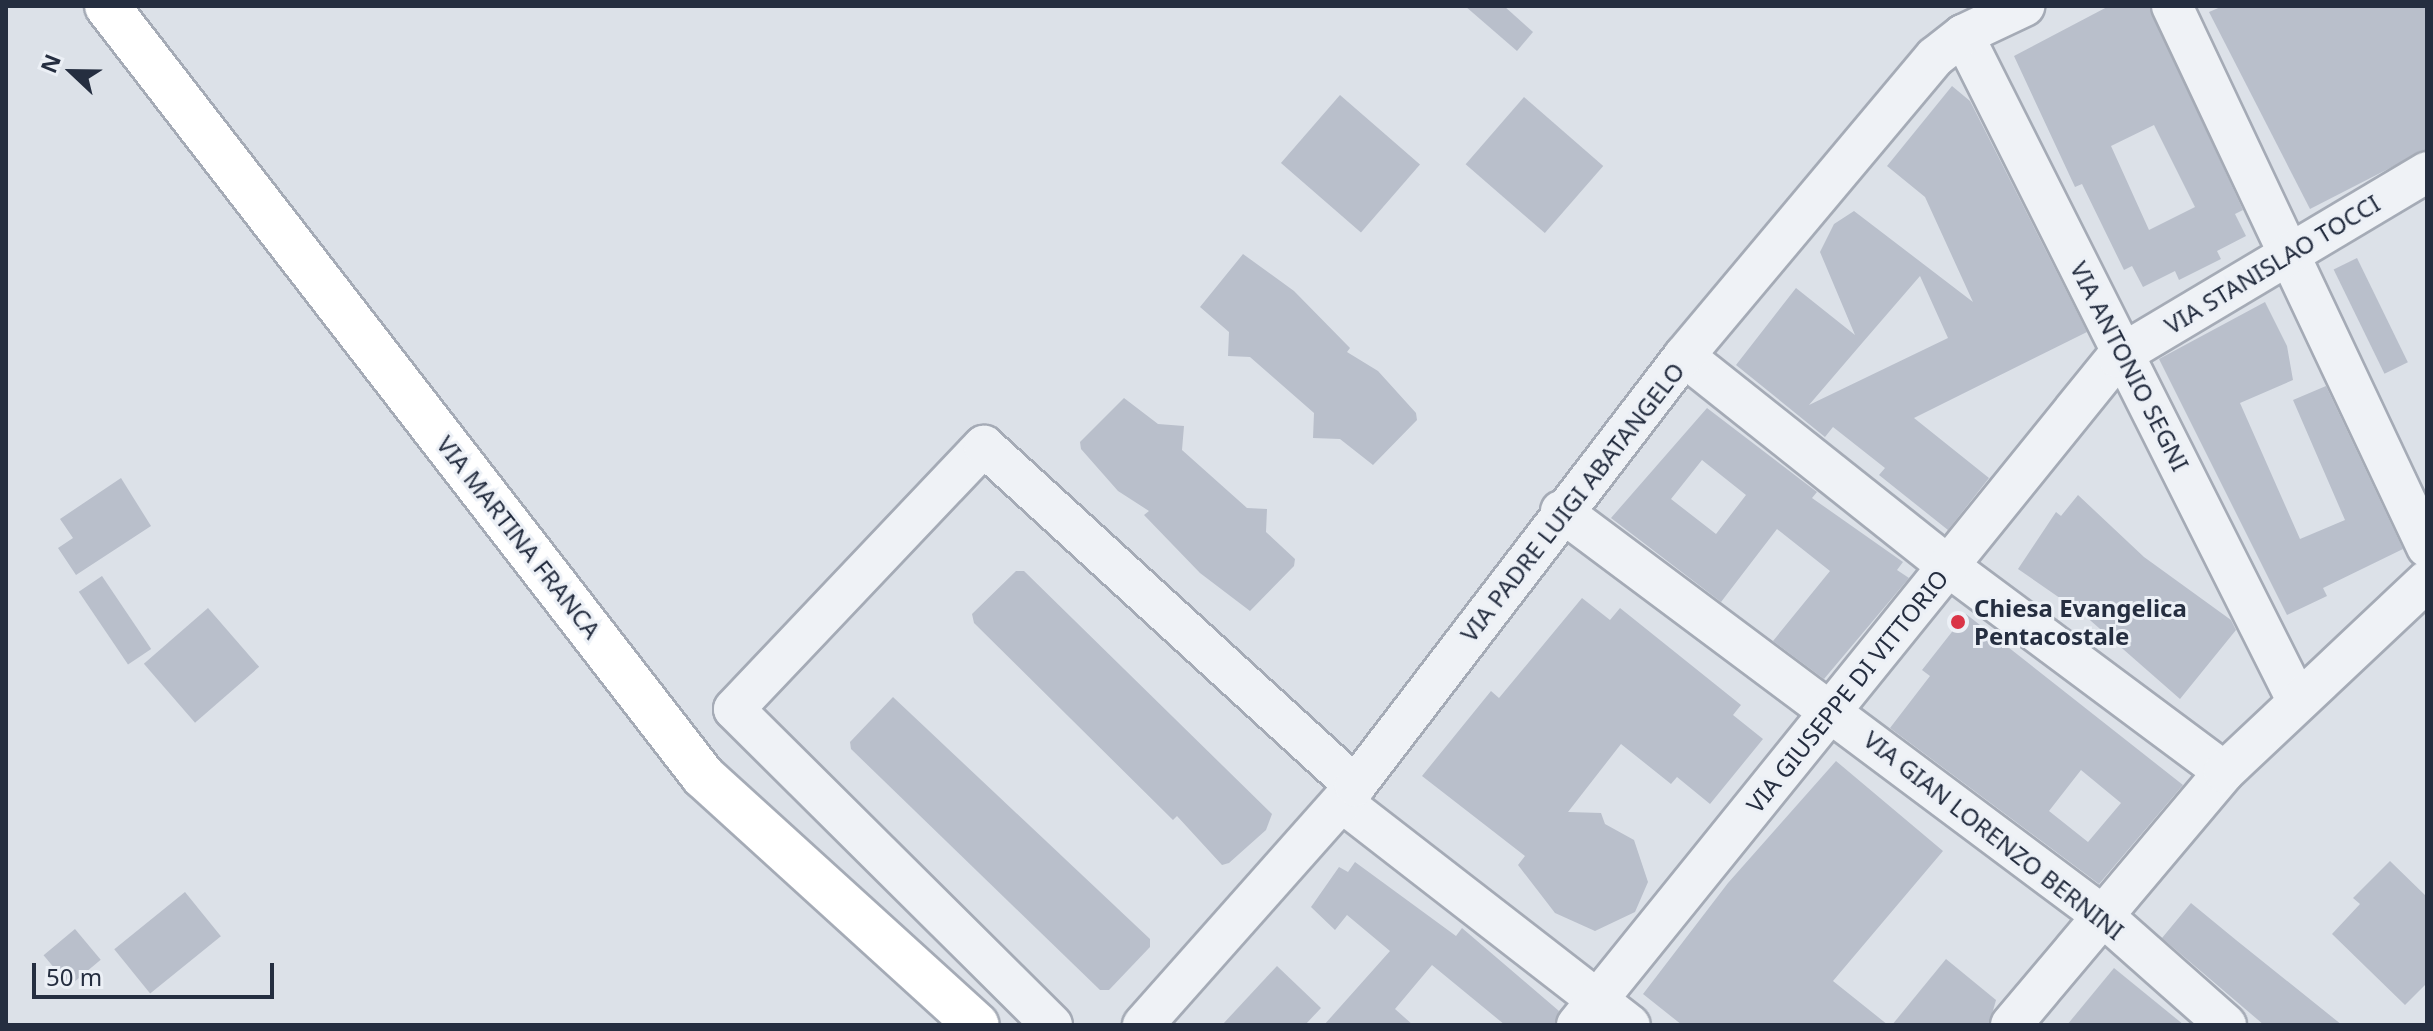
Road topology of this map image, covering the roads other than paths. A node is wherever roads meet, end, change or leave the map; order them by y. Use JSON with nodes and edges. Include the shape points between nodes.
{"nodes":[{"id":1,"x":107,"y":6,"type":"edge"},
{"id":2,"x":2024,"y":6,"type":"edge"},
{"id":3,"x":2172,"y":6,"type":"edge"},
{"id":4,"x":1963,"y":35,"type":"junction"},
{"id":5,"x":2427,"y":172,"type":"edge"},
{"id":6,"x":2291,"y":251,"type":"junction"},
{"id":7,"x":2120,"y":355,"type":"junction"},
{"id":8,"x":1684,"y":356,"type":"junction"},
{"id":9,"x":1561,"y":511,"type":"junction"},
{"id":10,"x":2427,"y":547,"type":"edge"},
{"id":11,"x":1948,"y":566,"type":"junction"},
{"id":12,"x":2427,"y":581,"type":"edge"},
{"id":13,"x":2296,"y":698,"type":"junction"},
{"id":14,"x":1832,"y":709,"type":"junction"},
{"id":15,"x":2224,"y":772,"type":"junction"},
{"id":16,"x":1348,"y":794,"type":"junction"},
{"id":17,"x":2103,"y":916,"type":"junction"},
{"id":18,"x":1587,"y":1012,"type":"edge"},
{"id":19,"x":977,"y":1025,"type":"edge"},
{"id":20,"x":1052,"y":1025,"type":"edge"},
{"id":21,"x":1143,"y":1025,"type":"edge"},
{"id":22,"x":1630,"y":1025,"type":"edge"},
{"id":23,"x":2011,"y":1025,"type":"edge"},
{"id":24,"x":2226,"y":1025,"type":"edge"}],
"edges":[{"from":1,"to":19,"type":"main road","name":"VIA MARTINA FRANCA","via":[[703,776]]},
{"from":2,"to":4,"type":"street","name":"VIA PADRE LUIGI ABATANGELO"},
{"from":3,"to":6,"type":"street"},
{"from":4,"to":7,"type":"street","name":"VIA ANTONIO SEGNI"},
{"from":4,"to":8,"type":"street","name":"VIA PADRE LUIGI ABATANGELO","via":[[1935,57]]},
{"from":5,"to":6,"type":"street","name":"VIA STANISLAO TOCCI"},
{"from":6,"to":7,"type":"street","name":"VIA STANISLAO TOCCI"},
{"from":6,"to":10,"type":"street"},
{"from":7,"to":11,"type":"street","name":"VIA GIUSEPPE DI VITTORIO"},
{"from":7,"to":13,"type":"street","name":"VIA ANTONIO SEGNI"},
{"from":8,"to":9,"type":"street","name":"VIA PADRE LUIGI ABATANGELO"},
{"from":8,"to":11,"type":"street"},
{"from":9,"to":14,"type":"street","name":"VIA GIAN LORENZO BERNINI"},
{"from":9,"to":16,"type":"street","name":"VIA PADRE LUIGI ABATANGELO"},
{"from":11,"to":14,"type":"street","name":"VIA GIUSEPPE DI VITTORIO"},
{"from":11,"to":15,"type":"street"},
{"from":12,"to":13,"type":"street"},
{"from":13,"to":15,"type":"street"},
{"from":14,"to":17,"type":"street","name":"VIA GIAN LORENZO BERNINI"},
{"from":14,"to":18,"type":"street","name":"VIA GIUSEPPE DI VITTORIO"},
{"from":15,"to":17,"type":"street"},
{"from":16,"to":18,"type":"street"},
{"from":16,"to":20,"type":"street","via":[[984,446],[734,709]]},
{"from":16,"to":21,"type":"street","name":"VIA PADRE LUIGI ABATANGELO"},
{"from":17,"to":23,"type":"street"},
{"from":17,"to":24,"type":"street","name":"VIA GIAN LORENZO BERNINI"},
{"from":18,"to":22,"type":"street"}]}
